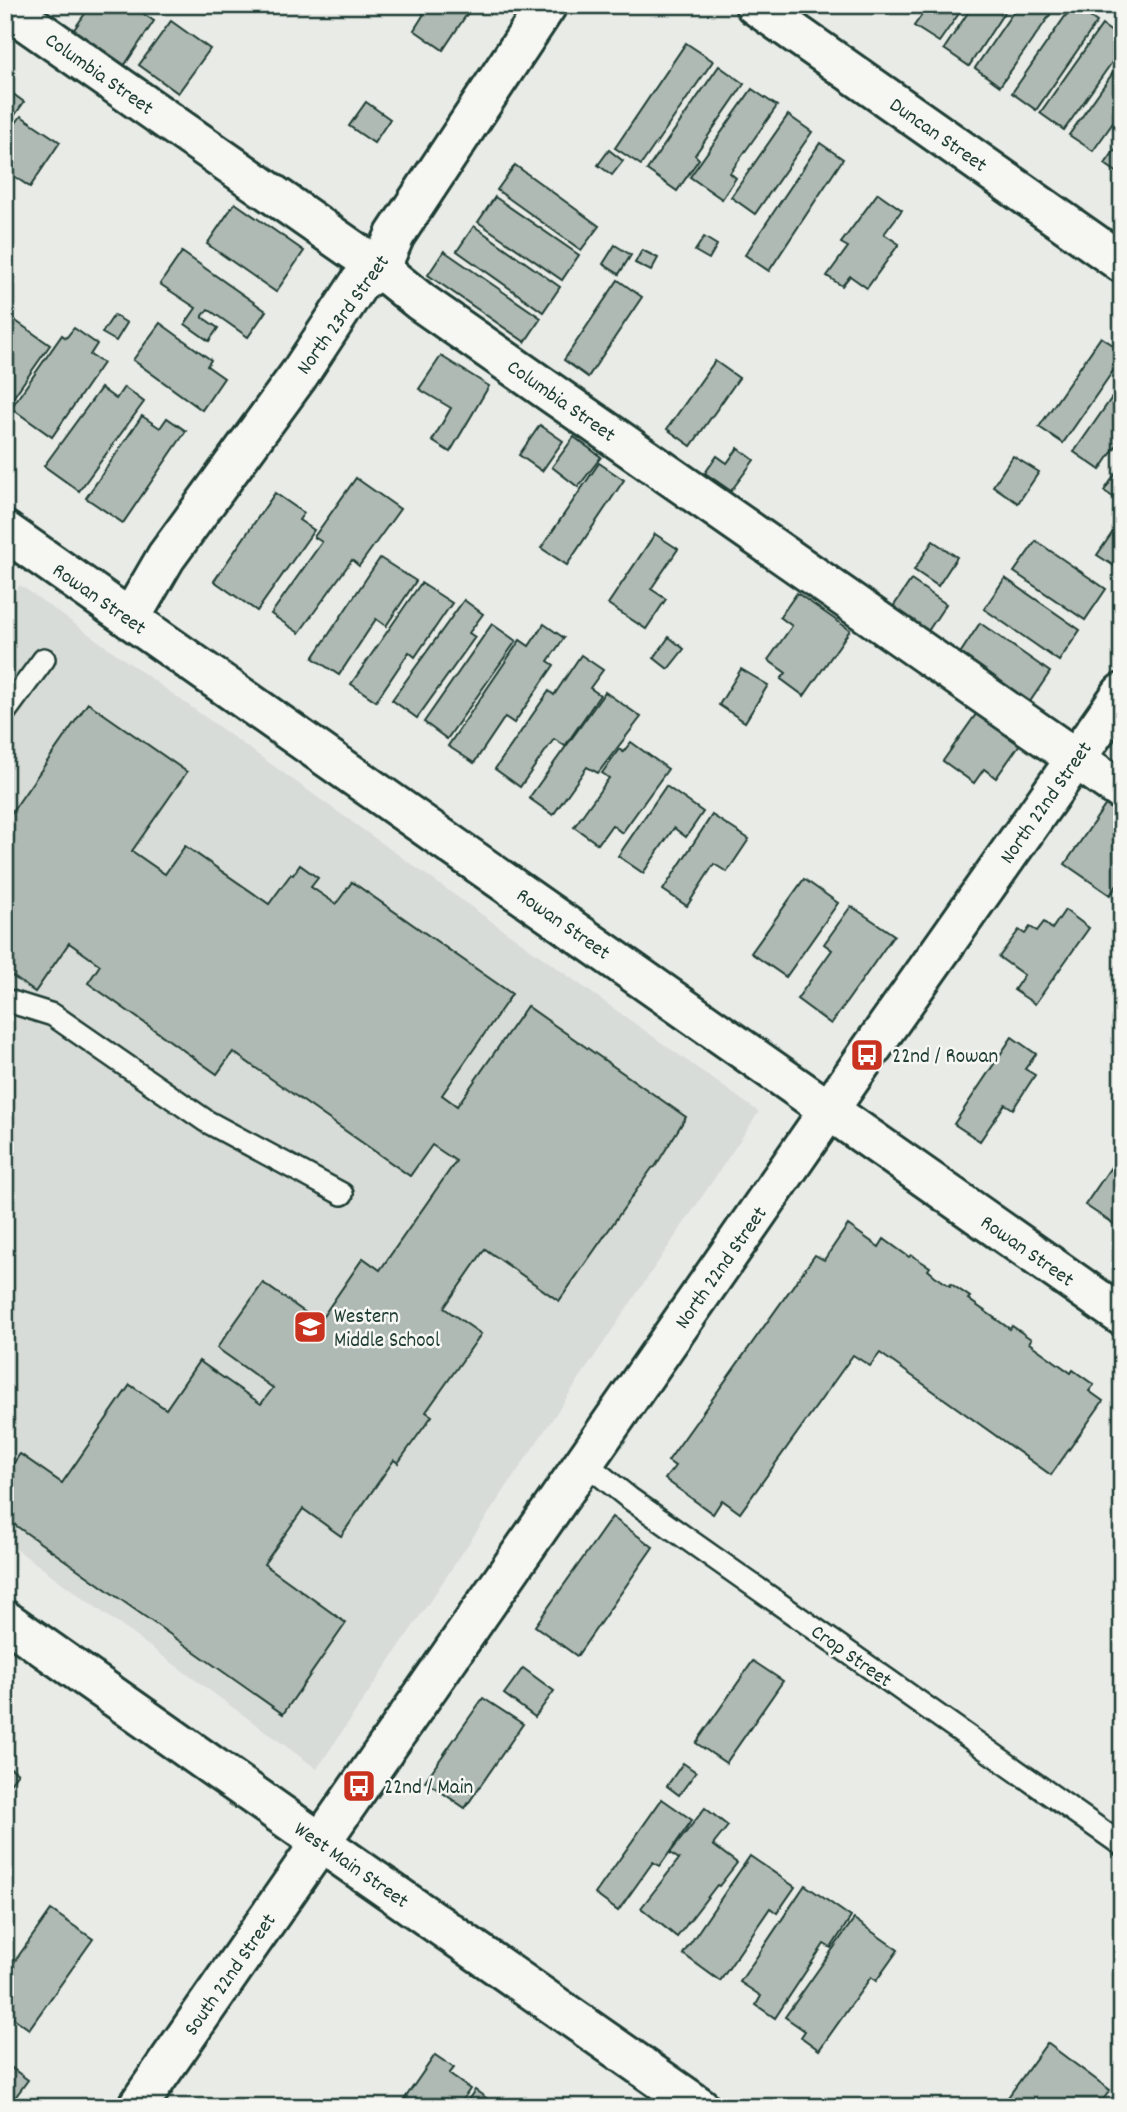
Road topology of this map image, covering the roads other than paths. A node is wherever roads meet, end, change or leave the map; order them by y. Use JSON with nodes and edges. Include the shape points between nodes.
{"nodes":[{"id":1,"x":547,"y":5,"type":"edge"},
{"id":2,"x":755,"y":5,"type":"edge"},
{"id":3,"x":5,"y":7,"type":"edge"},
{"id":4,"x":1122,"y":263,"type":"edge"},
{"id":5,"x":380,"y":269,"type":"junction"},
{"id":6,"x":5,"y":531,"type":"edge"},
{"id":7,"x":130,"y":619,"type":"junction"},
{"id":8,"x":44,"y":659,"type":"dead end"},
{"id":9,"x":1122,"y":693,"type":"edge"},
{"id":10,"x":5,"y":712,"type":"edge"},
{"id":11,"x":1076,"y":759,"type":"junction"},
{"id":12,"x":1122,"y":791,"type":"edge"},
{"id":13,"x":5,"y":1000,"type":"edge"},
{"id":14,"x":829,"y":1110,"type":"junction"},
{"id":15,"x":342,"y":1194,"type":"dead end"},
{"id":16,"x":1122,"y":1316,"type":"edge"},
{"id":17,"x":584,"y":1462,"type":"junction"},
{"id":18,"x":5,"y":1620,"type":"edge"},
{"id":19,"x":320,"y":1842,"type":"junction"},
{"id":20,"x":1122,"y":1845,"type":"edge"},
{"id":21,"x":137,"y":2107,"type":"edge"},
{"id":22,"x":700,"y":2107,"type":"edge"}],
"edges":[{"from":1,"to":5,"type":"street","name":"North 23rd Street","via":[[395,235]]},
{"from":2,"to":4,"type":"street","name":"Duncan Street"},
{"from":3,"to":5,"type":"street","name":"Columbia Street"},
{"from":5,"to":7,"type":"street","name":"North 23rd Street","via":[[360,282],[298,376],[166,557]]},
{"from":5,"to":11,"type":"street","name":"Columbia Street"},
{"from":6,"to":7,"type":"street","name":"Rowan Street"},
{"from":7,"to":14,"type":"street","name":"Rowan Street"},
{"from":8,"to":10,"type":"lane"},
{"from":9,"to":11,"type":"street","name":"North 22nd Street"},
{"from":11,"to":12,"type":"street","name":"Columbia Street"},
{"from":11,"to":14,"type":"street","name":"North 22nd Street"},
{"from":13,"to":15,"type":"lane","via":[[53,1015],[206,1121]]},
{"from":14,"to":16,"type":"street","name":"Rowan Street"},
{"from":14,"to":17,"type":"street","name":"North 22nd Street"},
{"from":17,"to":19,"type":"street","name":"North 22nd Street"},
{"from":17,"to":20,"type":"lane","name":"Crop Street"},
{"from":18,"to":19,"type":"street","name":"West Main Street"},
{"from":19,"to":21,"type":"street","name":"South 22nd Street"},
{"from":19,"to":22,"type":"street","name":"West Main Street"}]}
